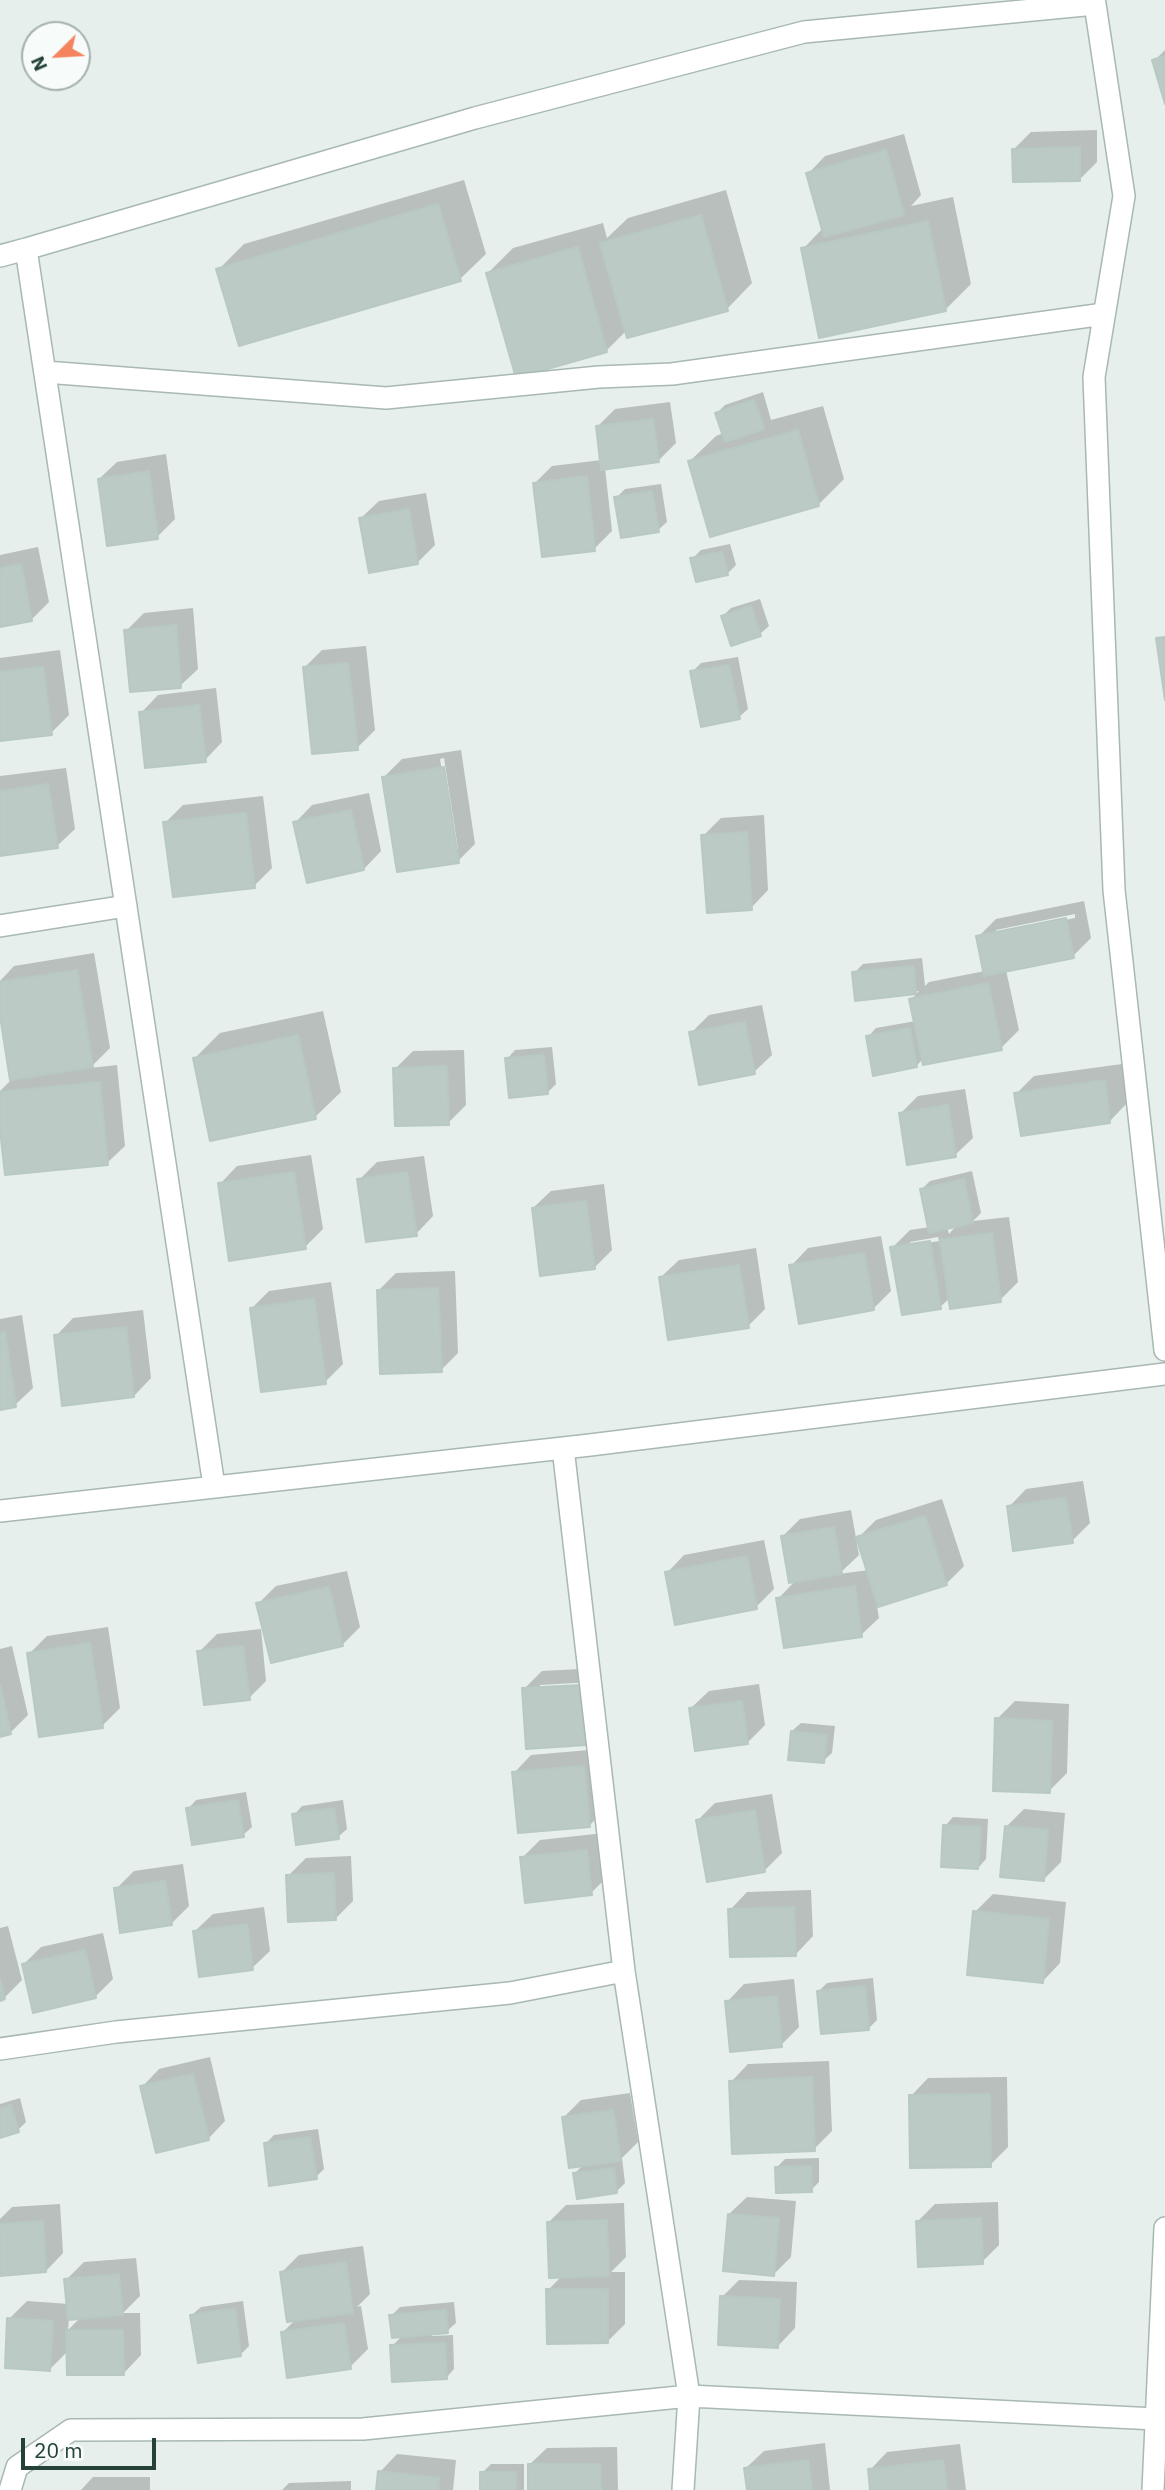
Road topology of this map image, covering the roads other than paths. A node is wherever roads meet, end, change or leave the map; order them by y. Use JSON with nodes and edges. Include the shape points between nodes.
{"nodes":[{"id":1,"x":26,"y":249,"type":"junction"},
{"id":2,"x":0,"y":256,"type":"edge"},
{"id":3,"x":1104,"y":314,"type":"junction"},
{"id":4,"x":45,"y":372,"type":"junction"},
{"id":5,"x":126,"y":906,"type":"junction"},
{"id":6,"x":0,"y":926,"type":"edge"},
{"id":7,"x":1165,"y":1350,"type":"edge"},
{"id":8,"x":1165,"y":1374,"type":"edge"},
{"id":9,"x":563,"y":1448,"type":"junction"},
{"id":10,"x":214,"y":1486,"type":"junction"},
{"id":11,"x":0,"y":1511,"type":"edge"},
{"id":12,"x":624,"y":1971,"type":"junction"},
{"id":13,"x":0,"y":2049,"type":"edge"},
{"id":14,"x":1165,"y":2228,"type":"edge"},
{"id":15,"x":689,"y":2396,"type":"junction"},
{"id":16,"x":1156,"y":2419,"type":"junction"},
{"id":17,"x":10,"y":2490,"type":"edge"},
{"id":18,"x":683,"y":2490,"type":"edge"},
{"id":19,"x":1153,"y":2490,"type":"edge"}],
"edges":[{"from":1,"to":2,"type":"street"},
{"from":1,"to":3,"type":"street","via":[[475,118],[804,32],[1095,4],[1124,196]]},
{"from":1,"to":4,"type":"street"},
{"from":3,"to":4,"type":"street","via":[[672,374],[386,398]]},
{"from":3,"to":7,"type":"street","via":[[1094,377],[1114,890]]},
{"from":4,"to":5,"type":"street"},
{"from":5,"to":6,"type":"street"},
{"from":5,"to":10,"type":"street"},
{"from":8,"to":9,"type":"street"},
{"from":9,"to":10,"type":"street"},
{"from":9,"to":12,"type":"street"},
{"from":10,"to":11,"type":"street"},
{"from":12,"to":13,"type":"street","via":[[510,1993],[116,2032]]},
{"from":12,"to":15,"type":"street"},
{"from":14,"to":16,"type":"street"},
{"from":15,"to":16,"type":"street"},
{"from":15,"to":17,"type":"street","via":[[363,2429],[71,2430],[17,2467]]},
{"from":15,"to":18,"type":"street"},
{"from":16,"to":19,"type":"street"}]}
